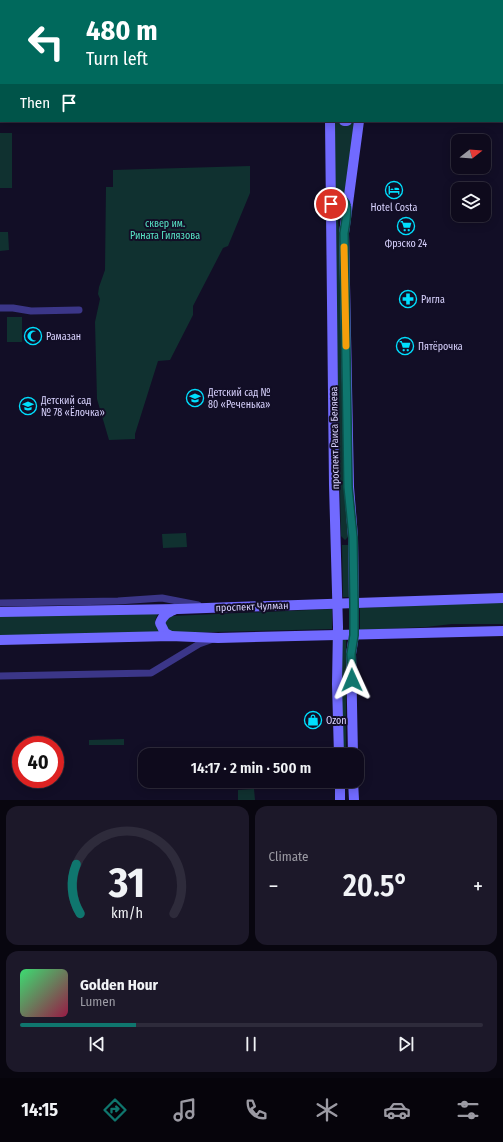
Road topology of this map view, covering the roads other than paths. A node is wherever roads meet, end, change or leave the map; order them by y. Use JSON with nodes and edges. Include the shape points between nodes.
{"nodes":[{"id":1,"x":330,"y":122,"type":"edge"},
{"id":2,"x":360,"y":122,"type":"edge"},
{"id":3,"x":331,"y":204,"type":"junction"},
{"id":4,"x":347,"y":207,"type":"junction"},
{"id":5,"x":0,"y":308,"type":"edge"},
{"id":6,"x":80,"y":310,"type":"dead end"},
{"id":7,"x":336,"y":535,"type":"junction"},
{"id":8,"x":353,"y":537,"type":"junction"},
{"id":9,"x":503,"y":598,"type":"edge"},
{"id":10,"x":0,"y":603,"type":"edge"},
{"id":11,"x":338,"y":604,"type":"junction"},
{"id":12,"x":354,"y":604,"type":"junction"},
{"id":13,"x":210,"y":608,"type":"junction"},
{"id":14,"x":178,"y":609,"type":"junction"},
{"id":15,"x":0,"y":612,"type":"edge"},
{"id":16,"x":503,"y":631,"type":"edge"},
{"id":17,"x":338,"y":635,"type":"junction"},
{"id":18,"x":354,"y":635,"type":"junction"},
{"id":19,"x":171,"y":636,"type":"junction"},
{"id":20,"x":218,"y":638,"type":"junction"},
{"id":21,"x":0,"y":640,"type":"edge"},
{"id":22,"x":0,"y":676,"type":"edge"},
{"id":23,"x":339,"y":748,"type":"edge"},
{"id":24,"x":353,"y":748,"type":"edge"},
{"id":25,"x":340,"y":788,"type":"edge"},
{"id":26,"x":353,"y":788,"type":"edge"},
{"id":27,"x":340,"y":800,"type":"edge"},
{"id":28,"x":354,"y":800,"type":"edge"}],
"edges":[{"from":1,"to":3,"type":"street","name":"проспект Раиса Беляева"},
{"from":2,"to":4,"type":"street","name":"проспект Раиса Беляева"},
{"from":3,"to":4,"type":"street","via":[[340,199]]},
{"from":3,"to":7,"type":"street","name":"проспект Раиса Беляева"},
{"from":4,"to":8,"type":"street","name":"проспект Раиса Беляева","via":[[344,233],[346,401],[348,487]]},
{"from":5,"to":6,"type":"street","via":[[31,311]]},
{"from":7,"to":8,"type":"street","via":[[339,540],[346,542]]},
{"from":7,"to":11,"type":"street","name":"проспект Раиса Беляева"},
{"from":8,"to":12,"type":"street","name":"проспект Раиса Беляева"},
{"from":9,"to":12,"type":"street","name":"проспект Чулман"},
{"from":10,"to":13,"type":"street","via":[[162,598]]},
{"from":11,"to":12,"type":"street","name":"проспект Чулман"},
{"from":11,"to":13,"type":"street","name":"проспект Чулман"},
{"from":11,"to":17,"type":"street","name":"проспект Раиса Беляева"},
{"from":12,"to":18,"type":"street","name":"проспект Раиса Беляева"},
{"from":13,"to":14,"type":"street","name":"проспект Чулман"},
{"from":14,"to":15,"type":"street","name":"проспект Чулман"},
{"from":14,"to":19,"type":"street","via":[[167,613],[160,623],[165,633]]},
{"from":16,"to":18,"type":"street"},
{"from":17,"to":18,"type":"street"},
{"from":17,"to":20,"type":"street"},
{"from":17,"to":23,"type":"street","name":"проспект Раиса Беляева"},
{"from":18,"to":24,"type":"street","name":"проспект Раиса Беляева","via":[[351,654]]},
{"from":19,"to":20,"type":"street"},
{"from":19,"to":21,"type":"street"},
{"from":20,"to":22,"type":"street","via":[[199,644],[151,673]]},
{"from":25,"to":27,"type":"street"},
{"from":26,"to":28,"type":"street"}]}
